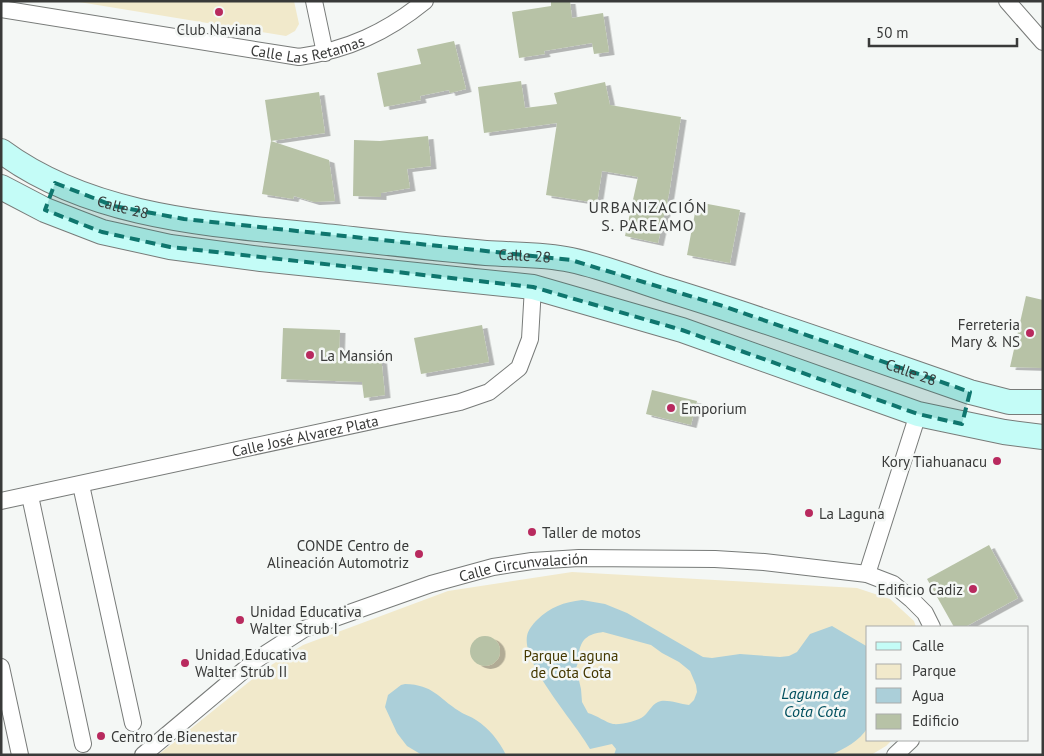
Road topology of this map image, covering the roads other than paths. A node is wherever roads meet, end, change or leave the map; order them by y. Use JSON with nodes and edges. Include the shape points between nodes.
{"nodes":[{"id":1,"x":314,"y":1,"type":"edge"},
{"id":2,"x":425,"y":1,"type":"edge"},
{"id":3,"x":1007,"y":1,"type":"edge"},
{"id":4,"x":1,"y":9,"type":"edge"},
{"id":5,"x":1043,"y":42,"type":"edge"},
{"id":6,"x":325,"y":53,"type":"junction"},
{"id":7,"x":1,"y":151,"type":"edge"},
{"id":8,"x":55,"y":183,"type":"junction"},
{"id":9,"x":1,"y":187,"type":"edge"},
{"id":10,"x":45,"y":210,"type":"junction"},
{"id":11,"x":266,"y":230,"type":"junction"},
{"id":12,"x":537,"y":255,"type":"junction"},
{"id":13,"x":261,"y":258,"type":"junction"},
{"id":14,"x":533,"y":287,"type":"junction"},
{"id":15,"x":970,"y":392,"type":"junction"},
{"id":16,"x":1043,"y":402,"type":"edge"},
{"id":17,"x":918,"y":414,"type":"junction"},
{"id":18,"x":962,"y":424,"type":"junction"},
{"id":19,"x":1043,"y":436,"type":"edge"},
{"id":20,"x":81,"y":485,"type":"junction"},
{"id":21,"x":30,"y":496,"type":"junction"},
{"id":22,"x":1,"y":501,"type":"edge"},
{"id":23,"x":867,"y":574,"type":"junction"},
{"id":24,"x":932,"y":626,"type":"edge"},
{"id":25,"x":1,"y":667,"type":"edge"},
{"id":26,"x":133,"y":724,"type":"dead end"},
{"id":27,"x":909,"y":741,"type":"edge"},
{"id":28,"x":83,"y":744,"type":"dead end"},
{"id":29,"x":20,"y":755,"type":"edge"},
{"id":30,"x":143,"y":755,"type":"edge"},
{"id":31,"x":895,"y":755,"type":"edge"}],
"edges":[{"from":1,"to":6,"type":"street"},
{"from":2,"to":6,"type":"street","name":"Calle Las Retamas","via":[[404,18],[362,40]]},
{"from":3,"to":5,"type":"street"},
{"from":4,"to":6,"type":"street","name":"Calle Las Retamas","via":[[299,57]]},
{"from":7,"to":8,"type":"main road","name":"Calle 28"},
{"from":8,"to":10,"type":"main road"},
{"from":8,"to":11,"type":"main road","name":"Calle 28","via":[[114,206]]},
{"from":9,"to":10,"type":"main road","name":"Calle 28"},
{"from":10,"to":13,"type":"main road","name":"Calle 28","via":[[102,232],[170,247]]},
{"from":11,"to":12,"type":"main road","name":"Calle 28","via":[[488,253]]},
{"from":11,"to":13,"type":"main road"},
{"from":12,"to":14,"type":"main road"},
{"from":12,"to":15,"type":"main road","name":"Calle 28","via":[[571,260],[726,307]]},
{"from":13,"to":14,"type":"main road","name":"Calle 28"},
{"from":14,"to":17,"type":"main road","name":"Calle 28","via":[[682,330]]},
{"from":14,"to":20,"type":"street","name":"Calle José Alvarez Plata","via":[[530,339],[518,368],[489,392],[460,402]]},
{"from":15,"to":16,"type":"main road","name":"Calle 28","via":[[1009,402]]},
{"from":15,"to":18,"type":"main road"},
{"from":17,"to":18,"type":"main road","name":"Calle 28"},
{"from":17,"to":23,"type":"street"},
{"from":18,"to":19,"type":"main road","name":"Calle 28"},
{"from":20,"to":21,"type":"street","name":"Calle José Alvarez Plata"},
{"from":20,"to":26,"type":"street"},
{"from":21,"to":22,"type":"street","name":"Calle José Alvarez Plata"},
{"from":21,"to":28,"type":"street"},
{"from":23,"to":24,"type":"street","name":"Calle Circunvalación","via":[[893,584],[925,613]]},
{"from":23,"to":30,"type":"street","name":"Calle Circunvalación","via":[[764,562],[715,560],[579,558],[493,567],[431,584],[304,629],[256,660]]},
{"from":25,"to":29,"type":"street"},
{"from":27,"to":31,"type":"street"}]}
